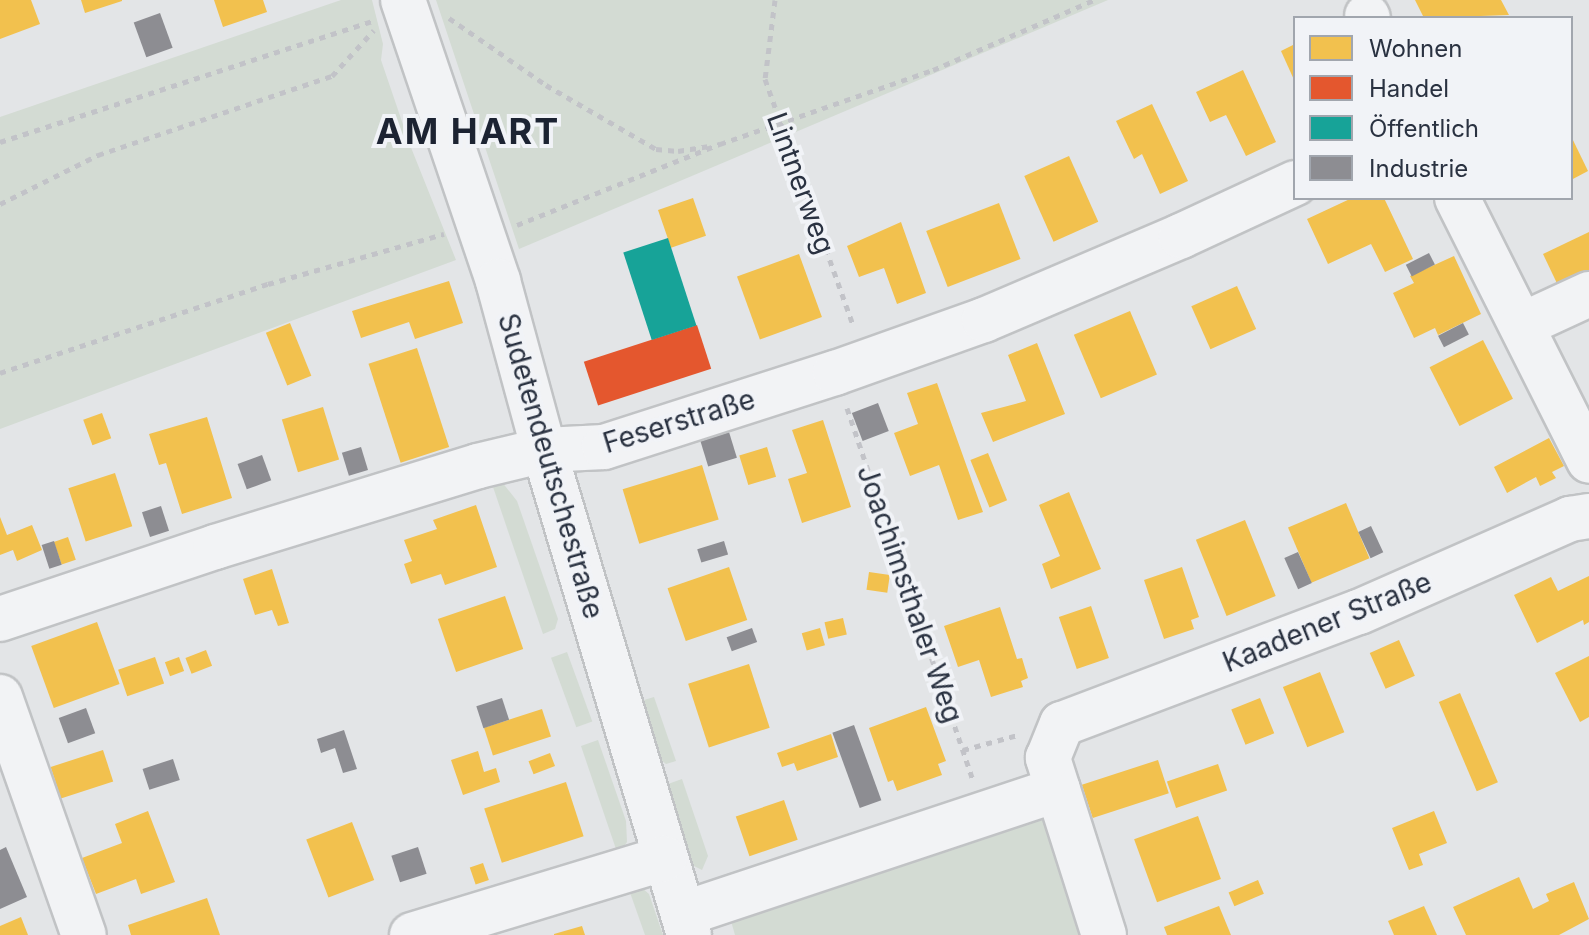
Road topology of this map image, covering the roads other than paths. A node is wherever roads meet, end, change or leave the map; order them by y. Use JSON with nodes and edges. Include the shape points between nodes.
{"nodes":[{"id":1,"x":410,"y":10,"type":"edge"},
{"id":2,"x":1293,"y":184,"type":"edge"},
{"id":3,"x":1458,"y":200,"type":"edge"},
{"id":4,"x":1589,"y":294,"type":"edge"},
{"id":5,"x":1522,"y":325,"type":"junction"},
{"id":6,"x":544,"y":450,"type":"junction"},
{"id":7,"x":1589,"y":461,"type":"edge"},
{"id":8,"x":1589,"y":516,"type":"edge"},
{"id":9,"x":0,"y":619,"type":"edge"},
{"id":10,"x":0,"y":700,"type":"edge"},
{"id":11,"x":1058,"y":789,"type":"junction"},
{"id":12,"x":665,"y":858,"type":"junction"},
{"id":13,"x":686,"y":925,"type":"edge"},
{"id":14,"x":84,"y":935,"type":"edge"},
{"id":15,"x":412,"y":935,"type":"edge"},
{"id":16,"x":1104,"y":935,"type":"edge"}],
"edges":[{"from":1,"to":6,"type":"street","name":"Sudetendeutschestraße","via":[[515,336]]},
{"from":2,"to":6,"type":"street","name":"Feserstraße","via":[[984,320],[851,368],[604,447]]},
{"from":3,"to":5,"type":"street"},
{"from":4,"to":5,"type":"street"},
{"from":5,"to":7,"type":"street"},
{"from":6,"to":9,"type":"street","name":"Feserstraße","via":[[215,547]]},
{"from":6,"to":12,"type":"street","name":"Sudetendeutschestraße"},
{"from":8,"to":11,"type":"street","name":"Kaadener Straße","via":[[1570,519],[1359,612],[1062,724],[1048,758]]},
{"from":10,"to":14,"type":"street"},
{"from":11,"to":13,"type":"street"},
{"from":11,"to":16,"type":"street"},
{"from":12,"to":13,"type":"street","name":"Sudetendeutschestraße"},
{"from":12,"to":15,"type":"street"}]}
